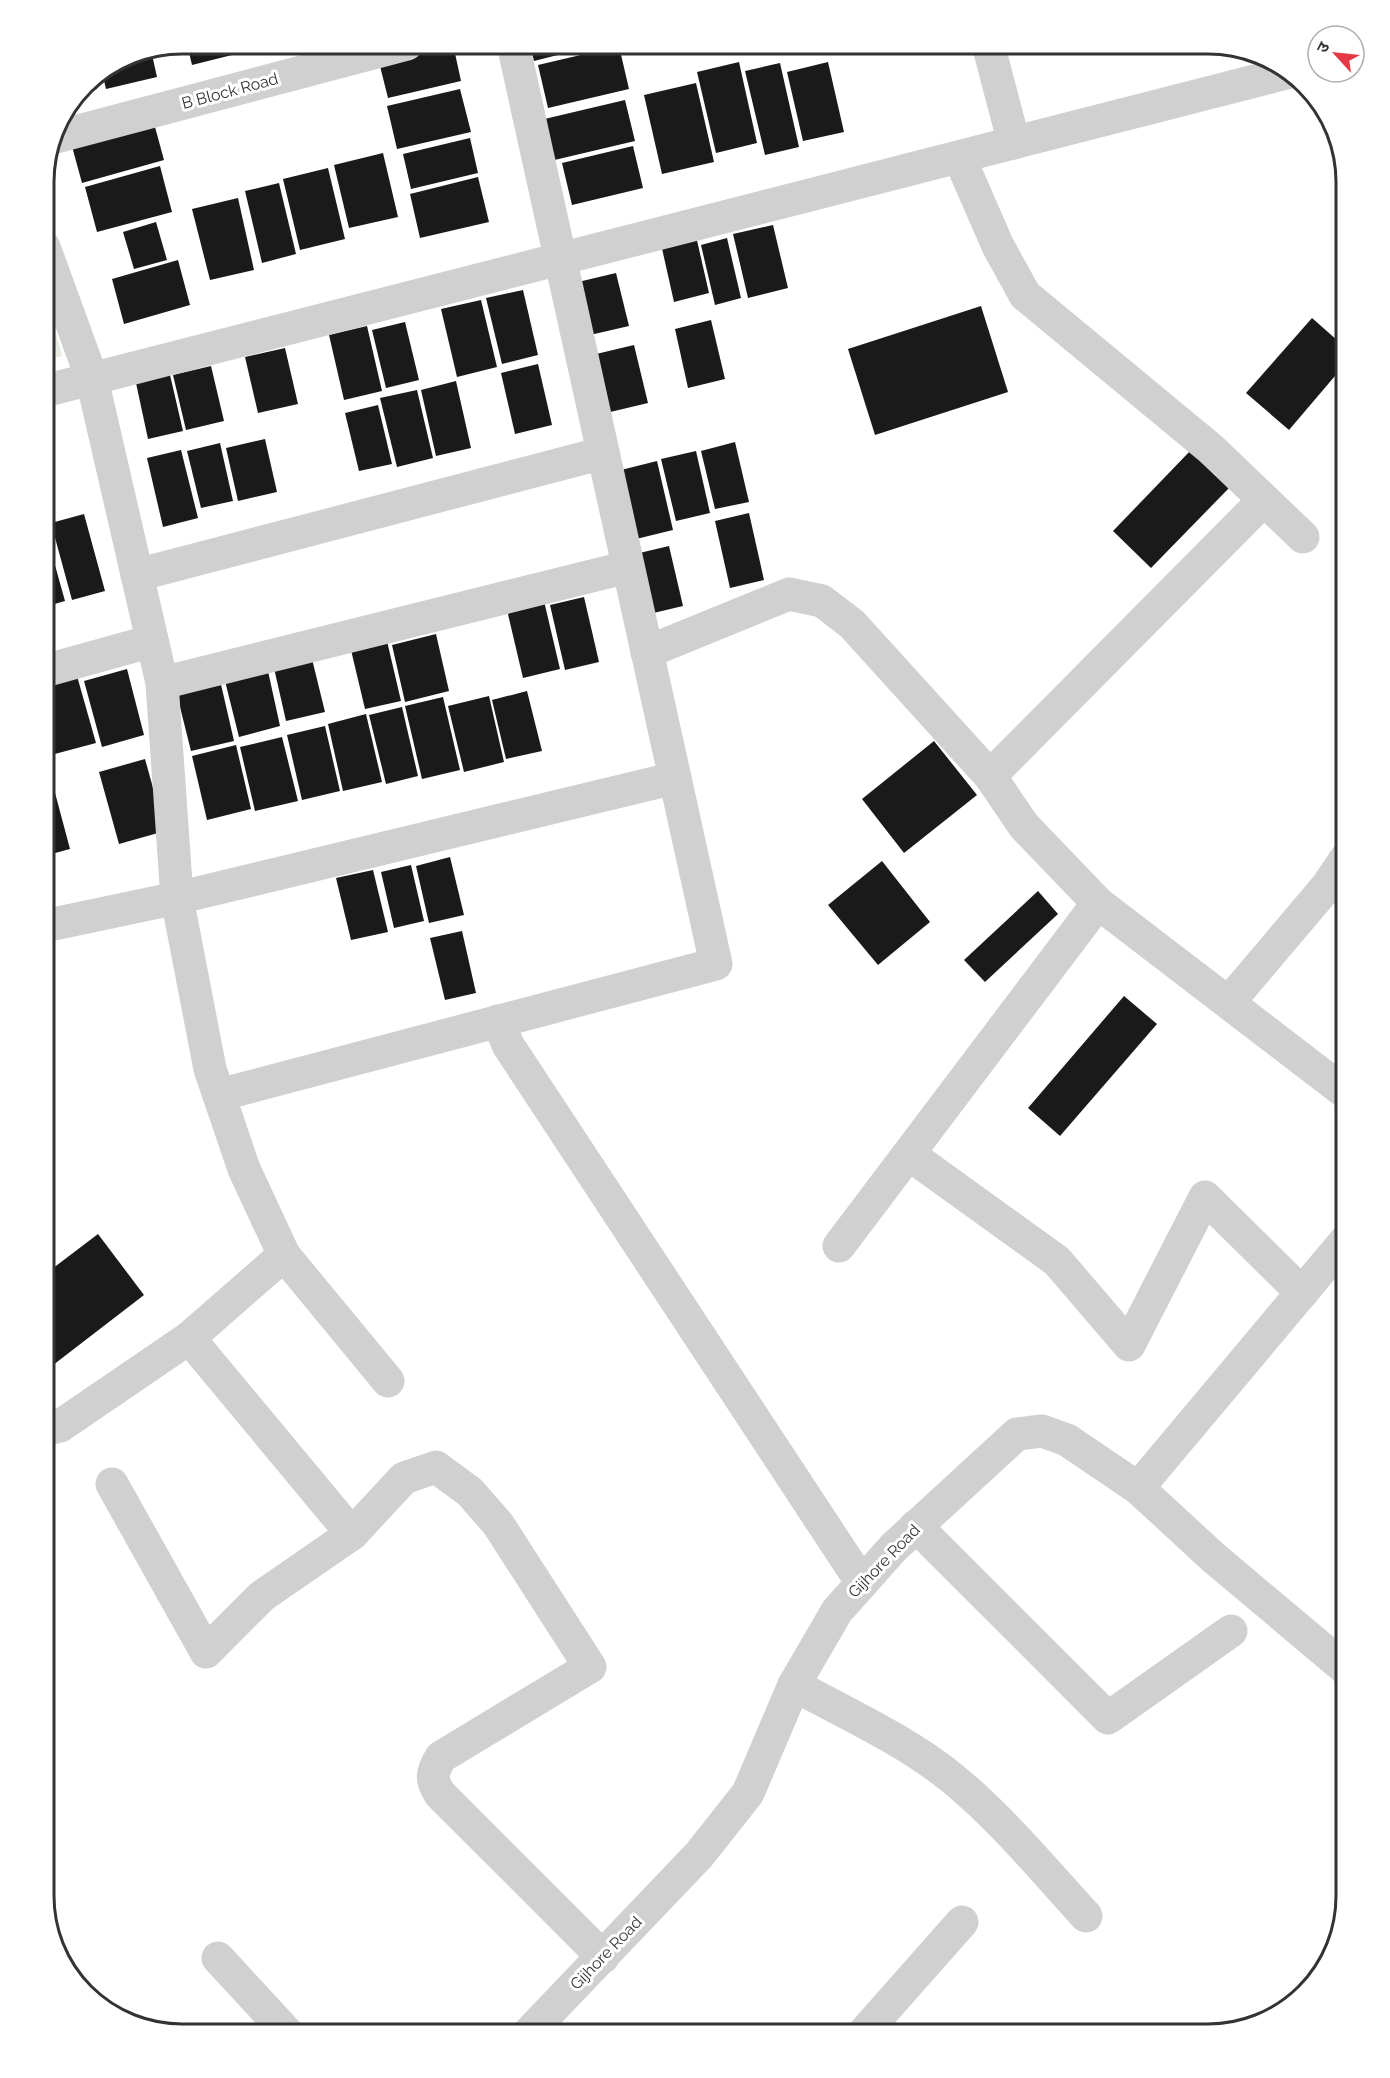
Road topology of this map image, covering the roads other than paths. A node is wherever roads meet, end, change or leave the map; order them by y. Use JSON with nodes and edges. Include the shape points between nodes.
{"nodes":[{"id":1,"x":370,"y":54,"type":"edge"},
{"id":2,"x":515,"y":54,"type":"edge"},
{"id":3,"x":990,"y":54,"type":"edge"},
{"id":4,"x":1278,"y":75,"type":"edge"},
{"id":5,"x":63,"y":135,"type":"edge"},
{"id":6,"x":1014,"y":143,"type":"junction"},
{"id":7,"x":960,"y":159,"type":"junction"},
{"id":8,"x":560,"y":259,"type":"junction"},
{"id":9,"x":54,"y":274,"type":"edge"},
{"id":10,"x":92,"y":379,"type":"junction"},
{"id":11,"x":54,"y":388,"type":"edge"},
{"id":12,"x":603,"y":453,"type":"junction"},
{"id":13,"x":1264,"y":500,"type":"junction"},
{"id":14,"x":1303,"y":537,"type":"dead end"},
{"id":15,"x":628,"y":567,"type":"junction"},
{"id":16,"x":138,"y":575,"type":"junction"},
{"id":17,"x":152,"y":640,"type":"junction"},
{"id":18,"x":647,"y":652,"type":"junction"},
{"id":19,"x":54,"y":668,"type":"edge"},
{"id":20,"x":162,"y":683,"type":"junction"},
{"id":21,"x":990,"y":776,"type":"junction"},
{"id":22,"x":675,"y":778,"type":"junction"},
{"id":23,"x":1336,"y":874,"type":"edge"},
{"id":24,"x":177,"y":898,"type":"junction"},
{"id":25,"x":1098,"y":903,"type":"junction"},
{"id":26,"x":54,"y":924,"type":"edge"},
{"id":27,"x":1229,"y":1002,"type":"junction"},
{"id":28,"x":498,"y":1022,"type":"junction"},
{"id":29,"x":1336,"y":1085,"type":"edge"},
{"id":30,"x":219,"y":1095,"type":"junction"},
{"id":31,"x":910,"y":1155,"type":"junction"},
{"id":32,"x":839,"y":1246,"type":"dead end"},
{"id":33,"x":1336,"y":1253,"type":"edge"},
{"id":34,"x":284,"y":1256,"type":"junction"},
{"id":35,"x":1302,"y":1293,"type":"junction"},
{"id":36,"x":189,"y":1338,"type":"junction"},
{"id":37,"x":388,"y":1381,"type":"dead end"},
{"id":38,"x":54,"y":1428,"type":"edge"},
{"id":39,"x":112,"y":1484,"type":"dead end"},
{"id":40,"x":1138,"y":1488,"type":"junction"},
{"id":41,"x":916,"y":1526,"type":"junction"},
{"id":42,"x":352,"y":1534,"type":"junction"},
{"id":43,"x":862,"y":1583,"type":"junction"},
{"id":44,"x":1231,"y":1631,"type":"dead end"},
{"id":45,"x":1336,"y":1660,"type":"edge"},
{"id":46,"x":794,"y":1685,"type":"junction"},
{"id":47,"x":1086,"y":1916,"type":"dead end"},
{"id":48,"x":962,"y":1922,"type":"dead end"},
{"id":49,"x":603,"y":1957,"type":"junction"},
{"id":50,"x":218,"y":1958,"type":"dead end"},
{"id":51,"x":279,"y":2024,"type":"edge"},
{"id":52,"x":538,"y":2024,"type":"edge"},
{"id":53,"x":872,"y":2024,"type":"edge"}],
"edges":[{"from":1,"to":5,"type":"street","name":"B Block Road"},
{"from":2,"to":8,"type":"street"},
{"from":3,"to":6,"type":"street"},
{"from":4,"to":6,"type":"street"},
{"from":6,"to":7,"type":"street"},
{"from":7,"to":8,"type":"street"},
{"from":7,"to":13,"type":"street","via":[[998,246],[1025,295],[1129,378]]},
{"from":8,"to":10,"type":"street"},
{"from":8,"to":12,"type":"street"},
{"from":9,"to":10,"type":"street"},
{"from":10,"to":11,"type":"street"},
{"from":10,"to":16,"type":"street"},
{"from":12,"to":15,"type":"street"},
{"from":12,"to":16,"type":"street"},
{"from":13,"to":14,"type":"street"},
{"from":13,"to":21,"type":"street"},
{"from":15,"to":18,"type":"street"},
{"from":15,"to":20,"type":"street"},
{"from":16,"to":17,"type":"street"},
{"from":17,"to":19,"type":"street"},
{"from":17,"to":20,"type":"street"},
{"from":18,"to":21,"type":"street","via":[[789,594],[822,601],[852,624]]},
{"from":18,"to":22,"type":"street"},
{"from":20,"to":24,"type":"street"},
{"from":21,"to":25,"type":"street","via":[[1024,826]]},
{"from":22,"to":24,"type":"street"},
{"from":22,"to":28,"type":"street","via":[[716,964]]},
{"from":23,"to":27,"type":"street"},
{"from":24,"to":26,"type":"street"},
{"from":24,"to":30,"type":"street","via":[[210,1069]]},
{"from":25,"to":27,"type":"street"},
{"from":25,"to":31,"type":"street"},
{"from":27,"to":29,"type":"street"},
{"from":28,"to":30,"type":"street"},
{"from":28,"to":43,"type":"street","via":[[515,1055]]},
{"from":30,"to":34,"type":"street","via":[[243,1169]]},
{"from":31,"to":32,"type":"street"},
{"from":31,"to":35,"type":"street","via":[[1057,1261],[1129,1345],[1205,1197]]},
{"from":33,"to":35,"type":"street"},
{"from":34,"to":36,"type":"street"},
{"from":34,"to":37,"type":"street"},
{"from":35,"to":40,"type":"street"},
{"from":36,"to":38,"type":"street"},
{"from":36,"to":42,"type":"street"},
{"from":39,"to":42,"type":"street","via":[[206,1652],[262,1596]]},
{"from":40,"to":41,"type":"street","name":"Gijhore Road","via":[[1067,1440],[1042,1431],[1017,1434]]},
{"from":40,"to":45,"type":"street","name":"Gijhore Road"},
{"from":41,"to":43,"type":"street","name":"Gijhore Road"},
{"from":41,"to":44,"type":"street","via":[[1108,1718]]},
{"from":42,"to":49,"type":"street","via":[[404,1479],[436,1467],[470,1492],[498,1524],[590,1666],[441,1757],[432,1782]]},
{"from":43,"to":46,"type":"street","name":"Gijhore Road","via":[[837,1611]]},
{"from":46,"to":47,"type":"street","via":[[886,1735],[951,1777],[1009,1832]]},
{"from":46,"to":49,"type":"street","name":"Gijhore Road","via":[[748,1793],[699,1855]]},
{"from":48,"to":53,"type":"street"},
{"from":49,"to":52,"type":"street","name":"Gijhore Road"},
{"from":50,"to":51,"type":"street"}]}
